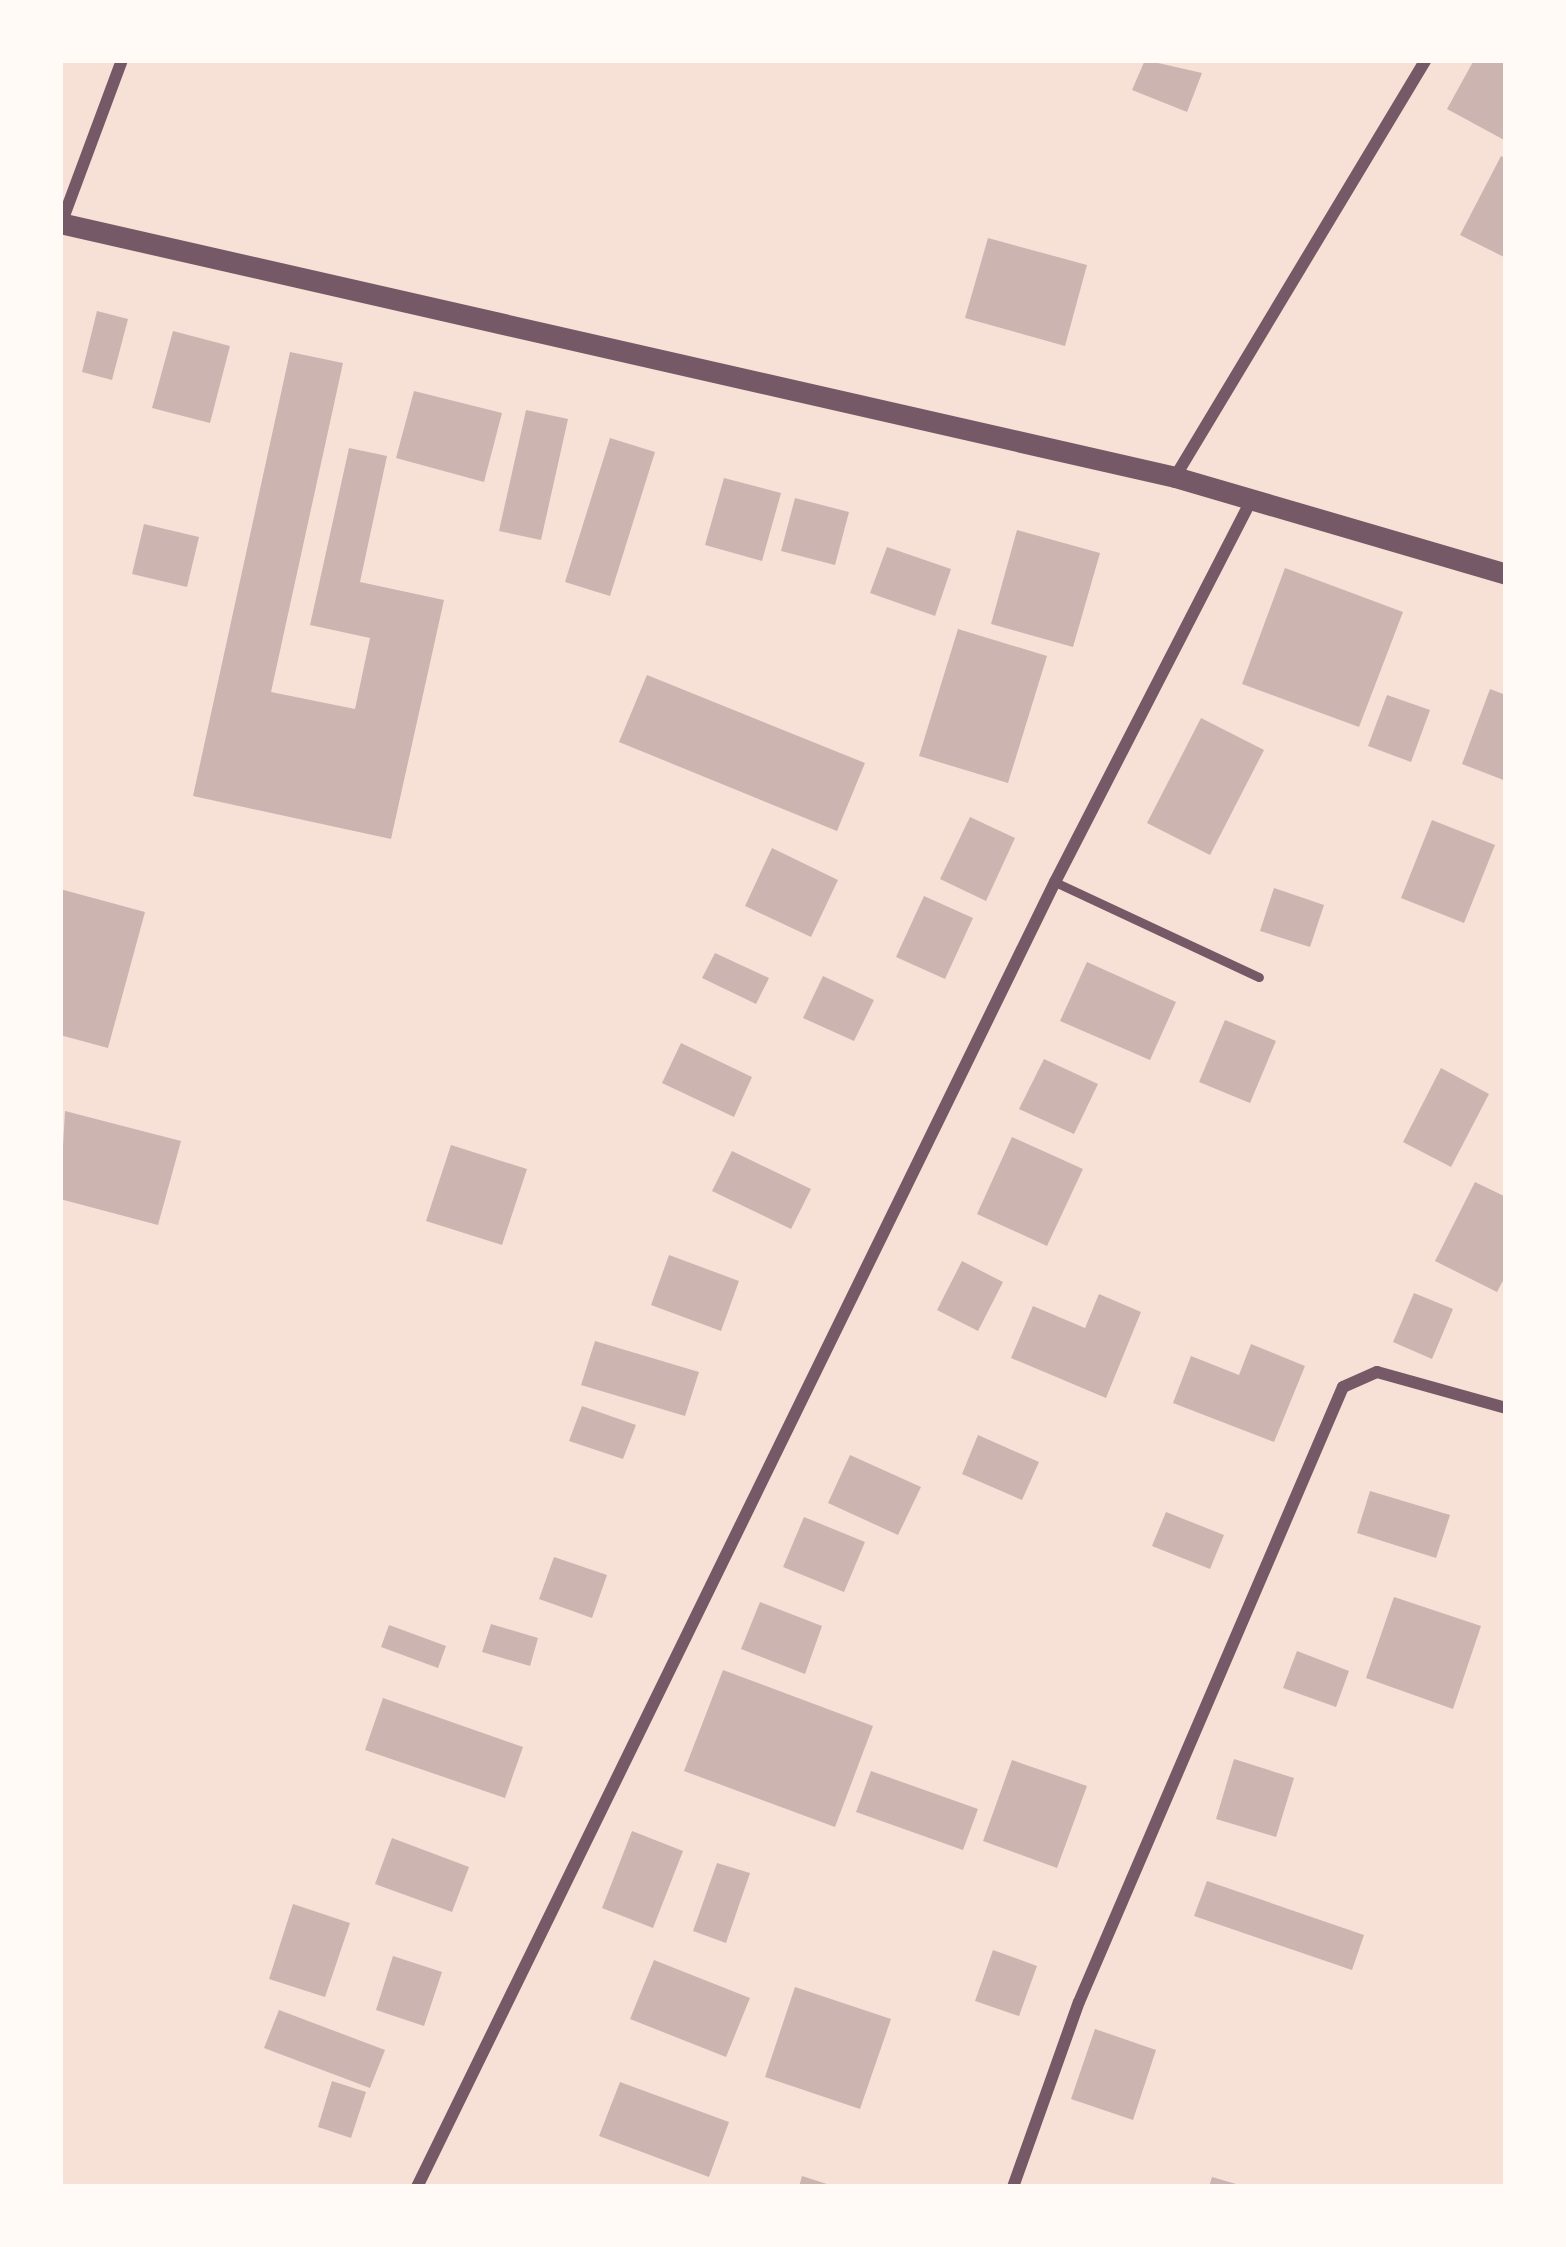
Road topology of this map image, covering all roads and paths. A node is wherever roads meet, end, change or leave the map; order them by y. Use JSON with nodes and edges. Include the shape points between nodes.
{"nodes":[{"id":1,"x":122,"y":60,"type":"edge"},
{"id":2,"x":1426,"y":60,"type":"edge"},
{"id":3,"x":60,"y":224,"type":"edge"},
{"id":4,"x":1175,"y":478,"type":"junction"},
{"id":5,"x":1252,"y":498,"type":"junction"},
{"id":6,"x":1506,"y":574,"type":"edge"},
{"id":7,"x":1055,"y":882,"type":"junction"},
{"id":8,"x":1259,"y":977,"type":"dead end"},
{"id":9,"x":1506,"y":1408,"type":"edge"},
{"id":10,"x":417,"y":2187,"type":"edge"},
{"id":11,"x":1013,"y":2187,"type":"edge"}],
"edges":[{"from":1,"to":3,"type":"street"},
{"from":2,"to":4,"type":"street"},
{"from":3,"to":4,"type":"street"},
{"from":4,"to":5,"type":"street"},
{"from":5,"to":6,"type":"street"},
{"from":5,"to":7,"type":"street"},
{"from":7,"to":8,"type":"lane"},
{"from":7,"to":10,"type":"street"},
{"from":9,"to":11,"type":"street","via":[[1377,1372],[1342,1387],[1078,2002]]}]}
